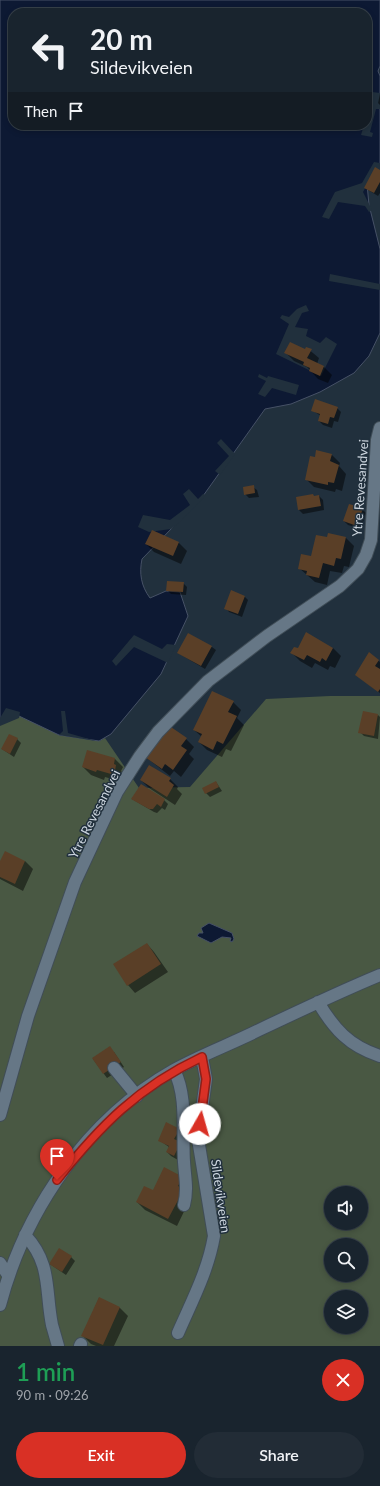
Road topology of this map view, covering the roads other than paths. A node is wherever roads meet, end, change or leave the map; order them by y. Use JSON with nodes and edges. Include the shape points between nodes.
{"nodes":[{"id":1,"x":380,"y":428,"type":"edge"},
{"id":2,"x":380,"y":975,"type":"edge"},
{"id":3,"x":318,"y":1002,"type":"junction"},
{"id":4,"x":380,"y":1056,"type":"edge"},
{"id":5,"x":202,"y":1057,"type":"junction"},
{"id":6,"x":114,"y":1068,"type":"dead end"},
{"id":7,"x":174,"y":1070,"type":"junction"},
{"id":8,"x":137,"y":1096,"type":"junction"},
{"id":9,"x":0,"y":1115,"type":"edge"},
{"id":10,"x":184,"y":1205,"type":"dead end"},
{"id":11,"x":25,"y":1235,"type":"junction"},
{"id":12,"x":0,"y":1263,"type":"edge"},
{"id":13,"x":8,"y":1275,"type":"junction"},
{"id":14,"x":0,"y":1305,"type":"edge"},
{"id":15,"x":178,"y":1333,"type":"dead end"},
{"id":16,"x":58,"y":1346,"type":"edge"}],
"edges":[{"from":1,"to":9,"type":"street","name":"Ytre Revesandvei","via":[[377,440],[372,540],[358,569],[340,586],[267,636],[208,681],[158,732],[117,792],[75,882],[28,1016]]},
{"from":2,"to":3,"type":"street"},
{"from":3,"to":4,"type":"street","via":[[341,1035],[368,1052]]},
{"from":3,"to":5,"type":"street"},
{"from":5,"to":7,"type":"street"},
{"from":5,"to":15,"type":"street","name":"Sildevikveien","via":[[206,1079],[198,1139],[214,1236],[203,1278]]},
{"from":6,"to":8,"type":"street"},
{"from":7,"to":8,"type":"street"},
{"from":7,"to":10,"type":"street","via":[[178,1078],[182,1109],[187,1187]]},
{"from":8,"to":11,"type":"street","via":[[110,1118],[82,1148],[38,1208]]},
{"from":11,"to":13,"type":"street"},
{"from":11,"to":16,"type":"street","via":[[36,1246],[46,1270],[52,1325]]},
{"from":12,"to":13,"type":"street"},
{"from":13,"to":14,"type":"street"}]}
